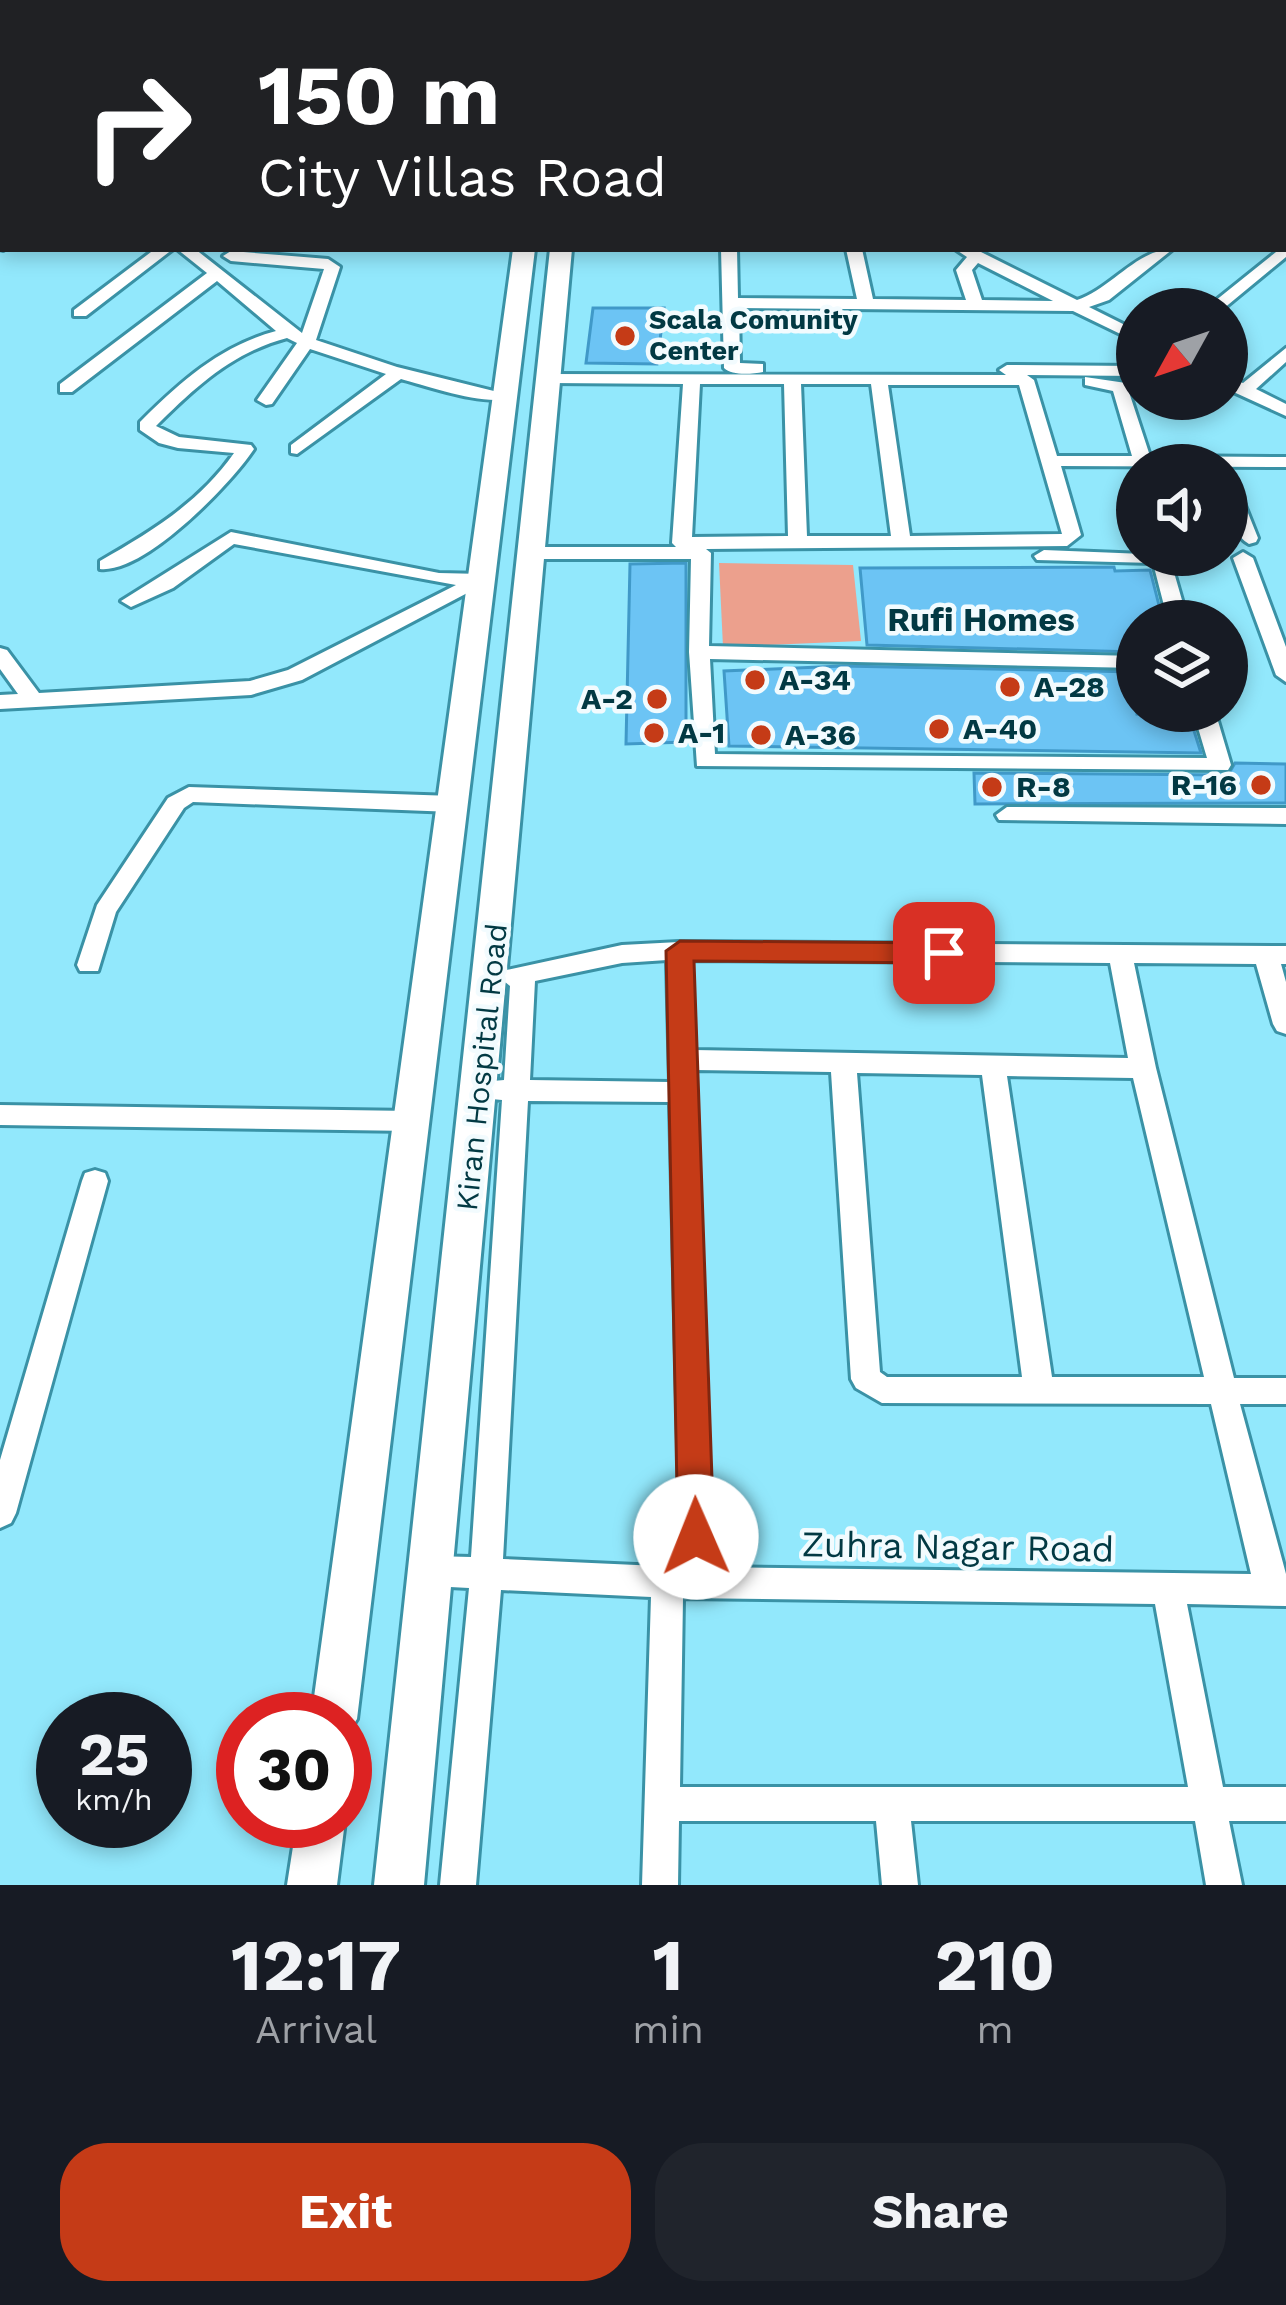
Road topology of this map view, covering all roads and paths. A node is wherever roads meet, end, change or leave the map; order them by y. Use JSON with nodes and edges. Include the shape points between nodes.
{"nodes":[{"id":1,"x":161,"y":252,"type":"edge"},
{"id":2,"x":189,"y":252,"type":"edge"},
{"id":3,"x":524,"y":252,"type":"edge"},
{"id":4,"x":561,"y":252,"type":"edge"},
{"id":5,"x":729,"y":252,"type":"edge"},
{"id":6,"x":855,"y":252,"type":"edge"},
{"id":7,"x":970,"y":252,"type":"edge"},
{"id":8,"x":1161,"y":252,"type":"edge"},
{"id":9,"x":1282,"y":252,"type":"edge"},
{"id":10,"x":231,"y":256,"type":"dead end"},
{"id":11,"x":219,"y":274,"type":"junction"},
{"id":12,"x":1239,"y":288,"type":"edge"},
{"id":13,"x":733,"y":303,"type":"junction"},
{"id":14,"x":866,"y":304,"type":"junction"},
{"id":15,"x":975,"y":305,"type":"junction"},
{"id":16,"x":1075,"y":306,"type":"junction"},
{"id":17,"x":80,"y":313,"type":"dead end"},
{"id":18,"x":1116,"y":326,"type":"edge"},
{"id":19,"x":288,"y":333,"type":"junction"},
{"id":20,"x":308,"y":340,"type":"junction"},
{"id":21,"x":1286,"y":353,"type":"edge"},
{"id":22,"x":1116,"y":371,"type":"edge"},
{"id":23,"x":398,"y":373,"type":"junction"},
{"id":24,"x":550,"y":378,"type":"junction"},
{"id":25,"x":1248,"y":378,"type":"edge"},
{"id":26,"x":692,"y":379,"type":"junction"},
{"id":27,"x":792,"y":379,"type":"junction"},
{"id":28,"x":880,"y":380,"type":"junction"},
{"id":29,"x":1026,"y":380,"type":"junction"},
{"id":30,"x":66,"y":388,"type":"dead end"},
{"id":31,"x":1248,"y":392,"type":"edge"},
{"id":32,"x":506,"y":396,"type":"junction"},
{"id":33,"x":266,"y":400,"type":"dead end"},
{"id":34,"x":1286,"y":411,"type":"edge"},
{"id":35,"x":1137,"y":444,"type":"edge"},
{"id":36,"x":297,"y":449,"type":"dead end"},
{"id":37,"x":1050,"y":460,"type":"junction"},
{"id":38,"x":1116,"y":462,"type":"edge"},
{"id":39,"x":1286,"y":462,"type":"edge"},
{"id":40,"x":1248,"y":463,"type":"edge"},
{"id":41,"x":798,"y":544,"type":"junction"},
{"id":42,"x":902,"y":544,"type":"junction"},
{"id":43,"x":531,"y":553,"type":"junction"},
{"id":44,"x":701,"y":553,"type":"junction"},
{"id":45,"x":1248,"y":554,"type":"edge"},
{"id":46,"x":1116,"y":557,"type":"edge"},
{"id":47,"x":107,"y":565,"type":"dead end"},
{"id":48,"x":482,"y":580,"type":"junction"},
{"id":49,"x":131,"y":602,"type":"dead end"},
{"id":50,"x":699,"y":652,"type":"junction"},
{"id":51,"x":0,"y":654,"type":"edge"},
{"id":52,"x":1116,"y":662,"type":"edge"},
{"id":53,"x":1286,"y":675,"type":"edge"},
{"id":54,"x":33,"y":700,"type":"junction"},
{"id":55,"x":0,"y":702,"type":"edge"},
{"id":56,"x":1210,"y":732,"type":"edge"},
{"id":57,"x":453,"y":804,"type":"junction"},
{"id":58,"x":1007,"y":815,"type":"dead end"},
{"id":59,"x":1286,"y":817,"type":"edge"},
{"id":60,"x":680,"y":951,"type":"junction"},
{"id":61,"x":1120,"y":954,"type":"junction"},
{"id":62,"x":1276,"y":955,"type":"edge"},
{"id":63,"x":89,"y":965,"type":"dead end"},
{"id":64,"x":507,"y":977,"type":"junction"},
{"id":65,"x":1286,"y":1024,"type":"edge"},
{"id":66,"x":686,"y":1060,"type":"junction"},
{"id":67,"x":843,"y":1063,"type":"junction"},
{"id":68,"x":993,"y":1065,"type":"junction"},
{"id":69,"x":1143,"y":1067,"type":"junction"},
{"id":70,"x":498,"y":1090,"type":"junction"},
{"id":71,"x":686,"y":1092,"type":"junction"},
{"id":72,"x":0,"y":1114,"type":"edge"},
{"id":73,"x":412,"y":1120,"type":"junction"},
{"id":74,"x":95,"y":1181,"type":"dead end"},
{"id":75,"x":1039,"y":1390,"type":"junction"},
{"id":76,"x":1220,"y":1390,"type":"junction"},
{"id":77,"x":1286,"y":1391,"type":"edge"},
{"id":78,"x":14,"y":1410,"type":"edge"},
{"id":79,"x":0,"y":1514,"type":"edge"},
{"id":80,"x":431,"y":1571,"type":"junction"},
{"id":81,"x":486,"y":1575,"type":"junction"},
{"id":82,"x":682,"y":1581,"type":"junction"},
{"id":83,"x":1168,"y":1588,"type":"junction"},
{"id":84,"x":1278,"y":1590,"type":"edge"},
{"id":85,"x":338,"y":1692,"type":"edge"},
{"id":86,"x":661,"y":1804,"type":"junction"},
{"id":87,"x":892,"y":1804,"type":"junction"},
{"id":88,"x":1208,"y":1804,"type":"junction"},
{"id":89,"x":1286,"y":1804,"type":"edge"},
{"id":90,"x":317,"y":1848,"type":"edge"},
{"id":91,"x":312,"y":1885,"type":"edge"},
{"id":92,"x":399,"y":1885,"type":"edge"},
{"id":93,"x":458,"y":1885,"type":"edge"},
{"id":94,"x":661,"y":1885,"type":"edge"},
{"id":95,"x":900,"y":1885,"type":"edge"},
{"id":96,"x":1224,"y":1885,"type":"edge"}],
"edges":[{"from":1,"to":17,"type":"street"},
{"from":2,"to":11,"type":"street"},
{"from":3,"to":32,"type":"main road","name":"Kiran Hospital Road"},
{"from":4,"to":24,"type":"main road","name":"Kiran Hospital Road"},
{"from":5,"to":13,"type":"street"},
{"from":6,"to":14,"type":"street"},
{"from":7,"to":15,"type":"street","via":[[964,270]]},
{"from":7,"to":16,"type":"street"},
{"from":8,"to":16,"type":"street","via":[[1103,297]]},
{"from":9,"to":12,"type":"street"},
{"from":10,"to":20,"type":"street","via":[[332,267]]},
{"from":11,"to":19,"type":"street"},
{"from":11,"to":30,"type":"street"},
{"from":13,"to":14,"type":"street"},
{"from":13,"to":22,"type":"street","via":[[732,368]]},
{"from":14,"to":15,"type":"street"},
{"from":15,"to":16,"type":"street"},
{"from":16,"to":18,"type":"street"},
{"from":19,"to":20,"type":"street"},
{"from":19,"to":47,"type":"street","via":[[220,359],[146,426],[188,445],[245,449],[232,472],[168,531]]},
{"from":20,"to":23,"type":"street"},
{"from":20,"to":33,"type":"street"},
{"from":21,"to":25,"type":"street"},
{"from":23,"to":32,"type":"street"},
{"from":23,"to":36,"type":"street"},
{"from":24,"to":26,"type":"street"},
{"from":24,"to":43,"type":"main road","name":"Kiran Hospital Road"},
{"from":26,"to":27,"type":"street"},
{"from":26,"to":41,"type":"street","via":[[682,543]]},
{"from":27,"to":28,"type":"street"},
{"from":27,"to":41,"type":"street"},
{"from":28,"to":29,"type":"street"},
{"from":28,"to":42,"type":"street"},
{"from":29,"to":35,"type":"street","via":[[1117,385]]},
{"from":29,"to":37,"type":"street"},
{"from":31,"to":34,"type":"street"},
{"from":32,"to":48,"type":"main road","name":"Kiran Hospital Road"},
{"from":37,"to":38,"type":"street"},
{"from":37,"to":42,"type":"street","via":[[1072,532],[1067,540]]},
{"from":39,"to":40,"type":"street"},
{"from":41,"to":42,"type":"street"},
{"from":43,"to":44,"type":"street"},
{"from":43,"to":64,"type":"main road","name":"Kiran Hospital Road"},
{"from":44,"to":46,"type":"street"},
{"from":44,"to":50,"type":"street"},
{"from":45,"to":53,"type":"street"},
{"from":48,"to":49,"type":"street","via":[[231,538]]},
{"from":48,"to":54,"type":"street","via":[[295,675],[251,688]]},
{"from":48,"to":57,"type":"main road","name":"Kiran Hospital Road"},
{"from":50,"to":52,"type":"street"},
{"from":50,"to":56,"type":"street","via":[[705,760],[1220,765]]},
{"from":51,"to":54,"type":"street"},
{"from":54,"to":55,"type":"street"},
{"from":57,"to":63,"type":"street","via":[[189,794],[105,911]]},
{"from":57,"to":73,"type":"main road","name":"Kiran Hospital Road"},
{"from":58,"to":59,"type":"street"},
{"from":60,"to":61,"type":"street"},
{"from":60,"to":64,"type":"street"},
{"from":60,"to":66,"type":"street"},
{"from":61,"to":62,"type":"street"},
{"from":61,"to":69,"type":"street"},
{"from":62,"to":65,"type":"street"},
{"from":64,"to":70,"type":"main road","name":"Kiran Hospital Road"},
{"from":66,"to":67,"type":"street"},
{"from":66,"to":71,"type":"street"},
{"from":67,"to":68,"type":"street"},
{"from":67,"to":75,"type":"street","via":[[866,1379],[882,1390]]},
{"from":68,"to":69,"type":"street"},
{"from":68,"to":75,"type":"street"},
{"from":69,"to":76,"type":"street"},
{"from":70,"to":71,"type":"street"},
{"from":70,"to":80,"type":"main road","name":"Kiran Hospital Road"},
{"from":70,"to":81,"type":"street"},
{"from":71,"to":82,"type":"street"},
{"from":72,"to":73,"type":"street"},
{"from":73,"to":85,"type":"main road","name":"Kiran Hospital Road"},
{"from":74,"to":78,"type":"street"},
{"from":75,"to":76,"type":"street"},
{"from":76,"to":77,"type":"street"},
{"from":76,"to":84,"type":"street"},
{"from":78,"to":79,"type":"street"},
{"from":80,"to":81,"type":"street","name":"Zuhra Nagar Road"},
{"from":80,"to":92,"type":"main road","name":"Kiran Hospital Road"},
{"from":81,"to":82,"type":"street","name":"Zuhra Nagar Road"},
{"from":81,"to":93,"type":"street"},
{"from":82,"to":83,"type":"street","name":"Zuhra Nagar Road"},
{"from":82,"to":86,"type":"street"},
{"from":83,"to":84,"type":"street","name":"Zuhra Nagar Road"},
{"from":83,"to":88,"type":"street"},
{"from":86,"to":87,"type":"street"},
{"from":86,"to":94,"type":"street"},
{"from":87,"to":88,"type":"street"},
{"from":87,"to":95,"type":"street"},
{"from":88,"to":89,"type":"street"},
{"from":88,"to":96,"type":"street"},
{"from":90,"to":91,"type":"main road"}]}
